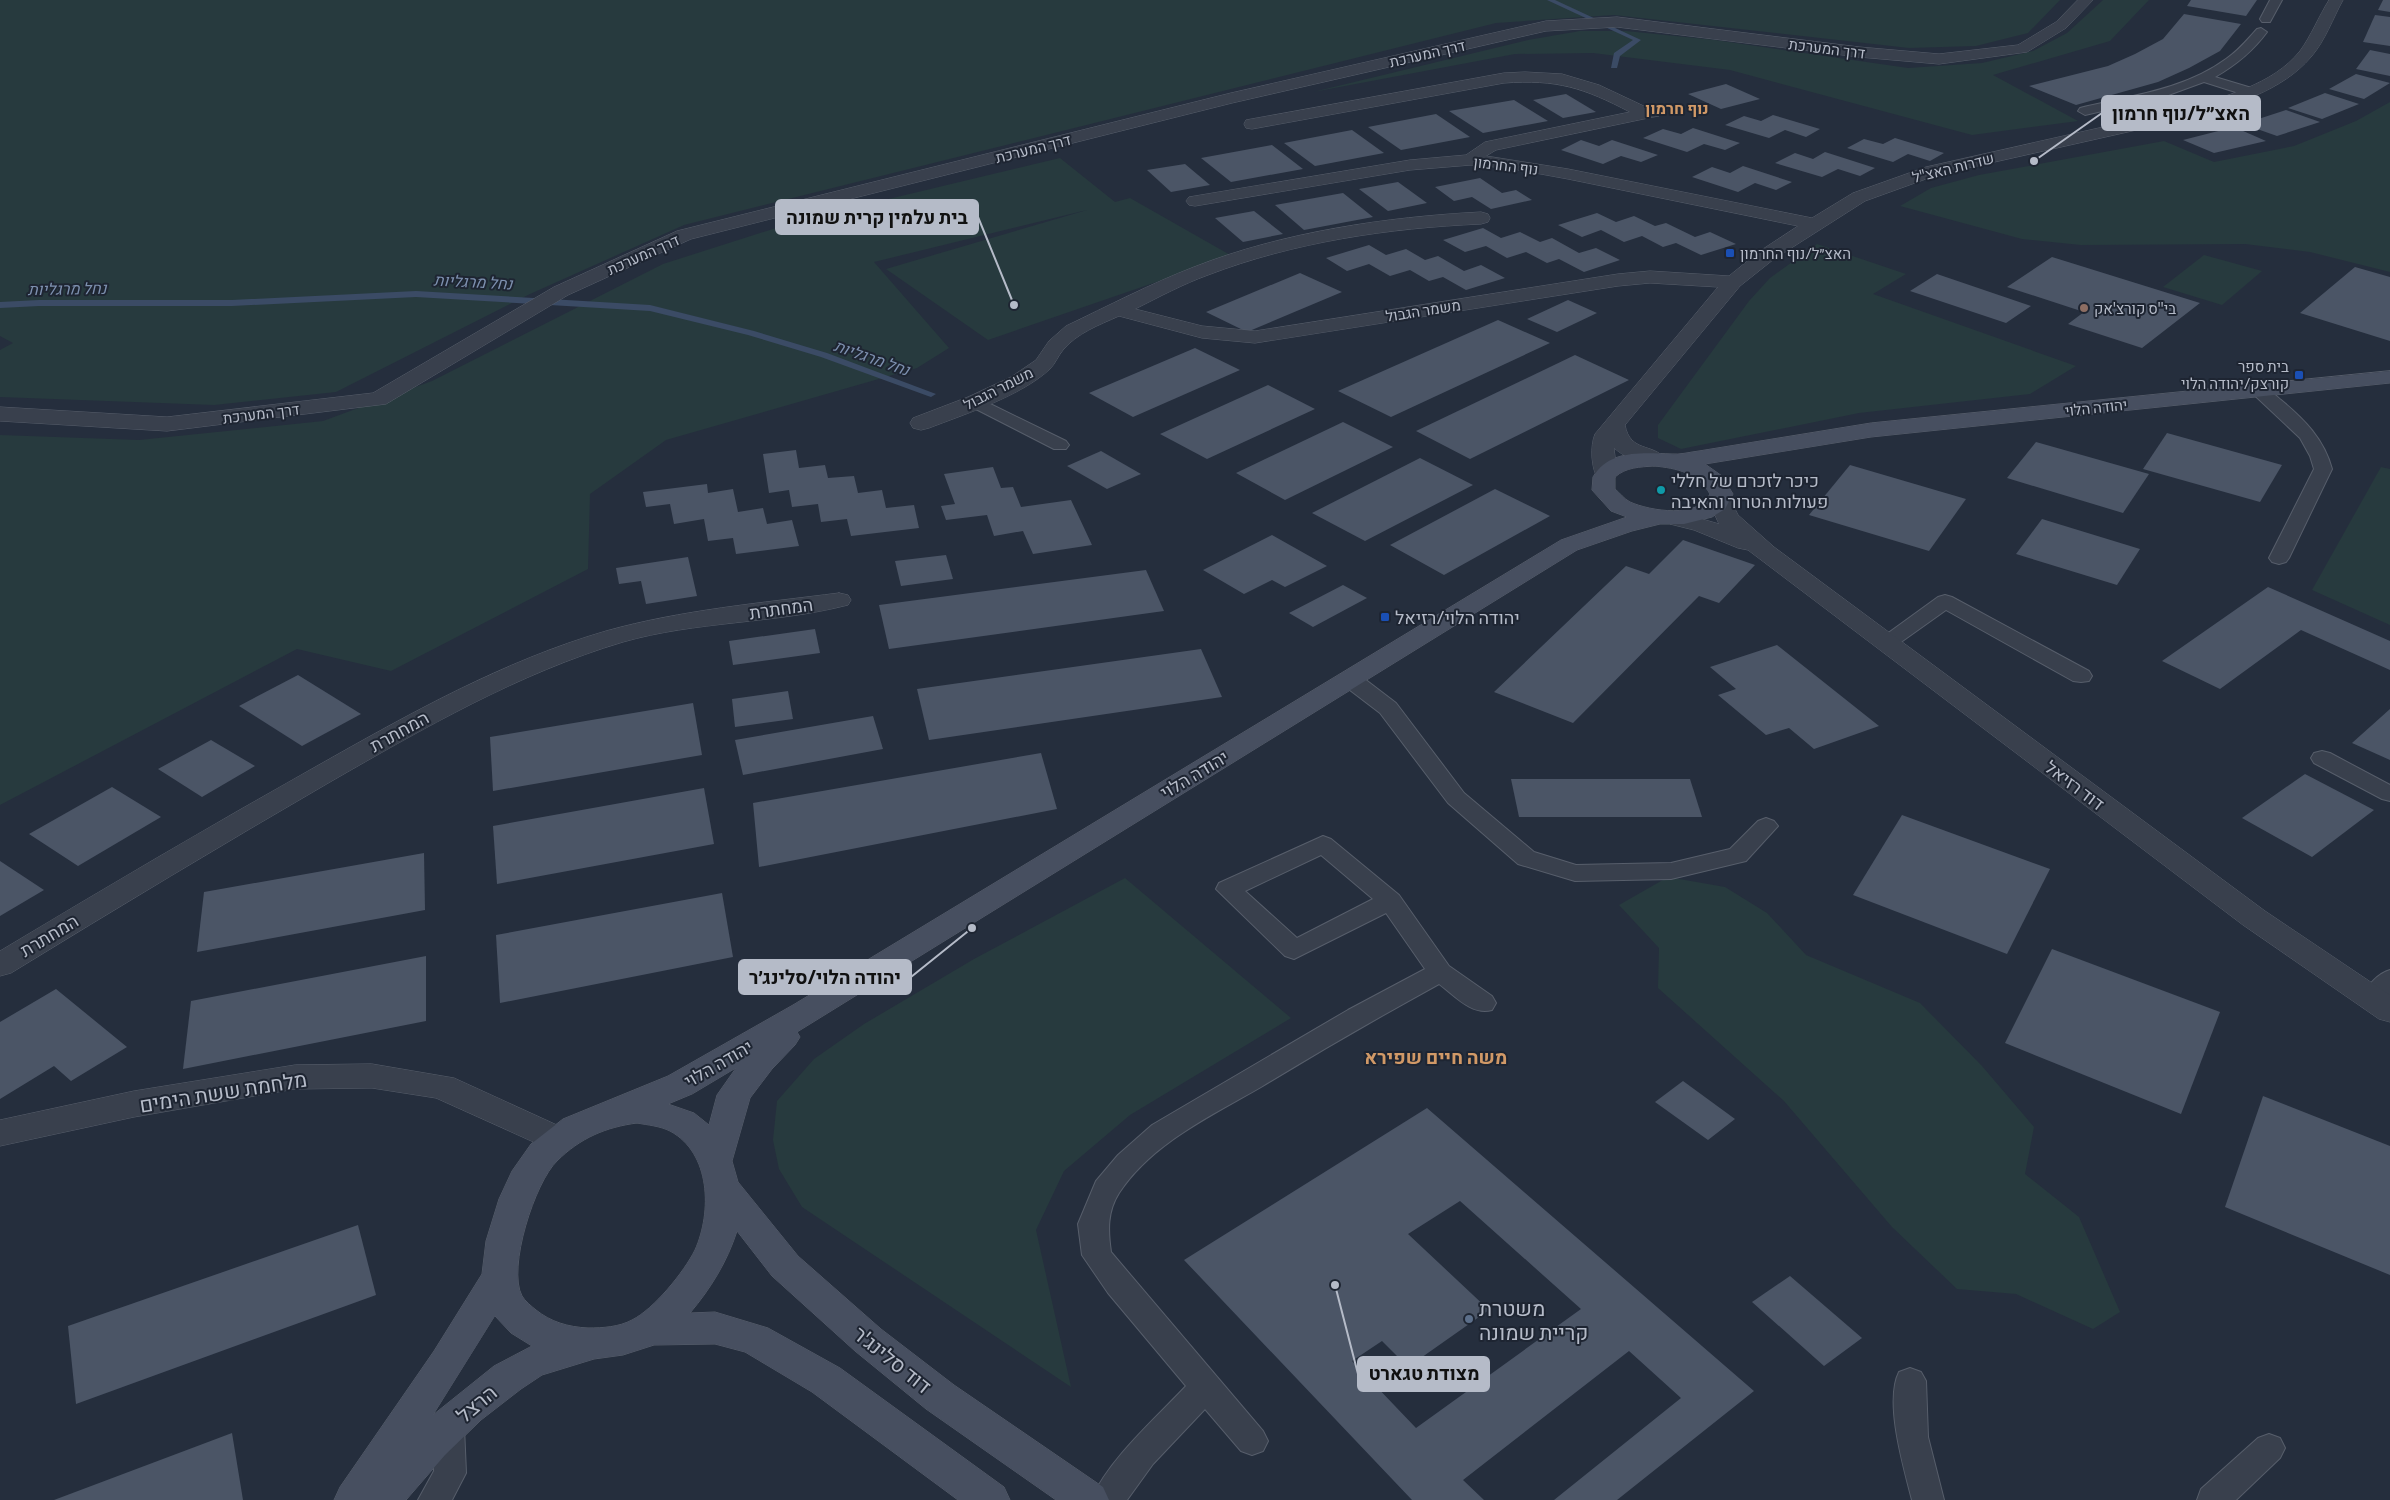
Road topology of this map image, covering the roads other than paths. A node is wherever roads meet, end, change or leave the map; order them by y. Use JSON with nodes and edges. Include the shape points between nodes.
{"nodes":[{"id":1,"x":2086,"y":0,"type":"edge"},
{"id":2,"x":2276,"y":0,"type":"edge"},
{"id":3,"x":2336,"y":0,"type":"edge"},
{"id":4,"x":2266,"y":19,"type":"dead end"},
{"id":5,"x":2261,"y":32,"type":"dead end"},
{"id":6,"x":2203,"y":77,"type":"junction"},
{"id":7,"x":2250,"y":92,"type":"junction"},
{"id":8,"x":2085,"y":111,"type":"dead end"},
{"id":9,"x":1252,"y":124,"type":"dead end"},
{"id":10,"x":1471,"y":160,"type":"junction"},
{"id":11,"x":1195,"y":200,"type":"dead end"},
{"id":12,"x":1481,"y":218,"type":"dead end"},
{"id":13,"x":1814,"y":224,"type":"junction"},
{"id":14,"x":1733,"y":282,"type":"junction"},
{"id":15,"x":1117,"y":309,"type":"junction"},
{"id":16,"x":2390,"y":377,"type":"edge"},
{"id":17,"x":2258,"y":390,"type":"junction"},
{"id":18,"x":976,"y":402,"type":"junction"},
{"id":19,"x":0,"y":414,"type":"edge"},
{"id":20,"x":921,"y":423,"type":"dead end"},
{"id":21,"x":1614,"y":424,"type":"junction"},
{"id":22,"x":1802,"y":440,"type":"junction"},
{"id":23,"x":1060,"y":445,"type":"dead end"},
{"id":24,"x":1664,"y":460,"type":"junction"},
{"id":25,"x":1604,"y":481,"type":"junction"},
{"id":26,"x":1720,"y":497,"type":"junction"},
{"id":27,"x":1668,"y":518,"type":"junction"},
{"id":28,"x":1569,"y":545,"type":"junction"},
{"id":29,"x":1765,"y":552,"type":"junction"},
{"id":30,"x":2279,"y":558,"type":"dead end"},
{"id":31,"x":838,"y":600,"type":"dead end"},
{"id":32,"x":1887,"y":643,"type":"junction"},
{"id":33,"x":2082,"y":676,"type":"dead end"},
{"id":34,"x":1350,"y":679,"type":"junction"},
{"id":35,"x":2322,"y":758,"type":"dead end"},
{"id":36,"x":2390,"y":794,"type":"edge"},
{"id":37,"x":1766,"y":826,"type":"dead end"},
{"id":38,"x":1390,"y":901,"type":"junction"},
{"id":39,"x":0,"y":965,"type":"edge"},
{"id":40,"x":1440,"y":972,"type":"junction"},
{"id":41,"x":2390,"y":979,"type":"edge"},
{"id":42,"x":1482,"y":1003,"type":"dead end"},
{"id":43,"x":820,"y":1004,"type":"junction"},
{"id":44,"x":2381,"y":1005,"type":"edge"},
{"id":45,"x":612,"y":1113,"type":"junction"},
{"id":46,"x":0,"y":1133,"type":"edge"},
{"id":47,"x":558,"y":1140,"type":"junction"},
{"id":48,"x":720,"y":1173,"type":"junction"},
{"id":49,"x":499,"y":1279,"type":"junction"},
{"id":50,"x":649,"y":1329,"type":"junction"},
{"id":51,"x":598,"y":1343,"type":"junction"},
{"id":52,"x":1910,"y":1380,"type":"dead end"},
{"id":53,"x":1206,"y":1387,"type":"junction"},
{"id":54,"x":448,"y":1427,"type":"junction"},
{"id":55,"x":1252,"y":1440,"type":"dead end"},
{"id":56,"x":2269,"y":1448,"type":"dead end"},
{"id":57,"x":354,"y":1500,"type":"edge"},
{"id":58,"x":381,"y":1500,"type":"edge"},
{"id":59,"x":434,"y":1500,"type":"edge"},
{"id":60,"x":990,"y":1500,"type":"edge"},
{"id":61,"x":1089,"y":1500,"type":"edge"},
{"id":62,"x":1107,"y":1500,"type":"edge"},
{"id":63,"x":1928,"y":1500,"type":"edge"},
{"id":64,"x":2213,"y":1500,"type":"edge"}],
"edges":[{"from":1,"to":19,"type":"street","name":"דרך המערכת","via":[[2061,25],[2022,49],[1939,59],[1616,22],[1546,26],[1230,98],[684,235],[562,291],[378,399],[167,424]]},
{"from":2,"to":4,"type":"lane"},
{"from":3,"to":7,"type":"street","name":"שדרות האצ\"ל","via":[[2306,53],[2288,72]]},
{"from":5,"to":6,"type":"lane","via":[[2228,64]]},
{"from":6,"to":7,"type":"lane"},
{"from":6,"to":8,"type":"lane","via":[[2175,89]]},
{"from":7,"to":13,"type":"street","name":"שדרות האצ\"ל","via":[[2188,114],[1932,171],[1859,198]]},
{"from":9,"to":10,"type":"street","via":[[1532,75],[1582,82],[1651,112],[1491,146]]},
{"from":10,"to":11,"type":"street","name":"נוף החרמון","via":[[1410,165]]},
{"from":10,"to":13,"type":"street","name":"נוף החרמון","via":[[1568,174]]},
{"from":12,"to":15,"type":"street","name":"משמר הגבול","via":[[1418,221],[1293,243],[1200,271]]},
{"from":13,"to":14,"type":"street","name":"שדרות האצ\"ל"},
{"from":14,"to":15,"type":"street","name":"משמר הגבול","via":[[1650,277],[1618,280],[1255,336],[1226,337],[1199,333]]},
{"from":14,"to":21,"type":"street","name":"שדרות האצ\"ל"},
{"from":15,"to":18,"type":"street","name":"משמר הגבול","via":[[1073,330],[1056,345],[1043,364]]},
{"from":16,"to":17,"type":"street","name":"יהודה הלוי"},
{"from":17,"to":22,"type":"street","name":"יהודה הלוי","via":[[1870,430]]},
{"from":17,"to":30,"type":"lane","via":[[2305,431],[2320,454],[2323,470]]},
{"from":18,"to":20,"type":"street","name":"משמר הגבול"},
{"from":18,"to":23,"type":"lane"},
{"from":21,"to":24,"type":"street","via":[[1614,432],[1628,449]]},
{"from":21,"to":25,"type":"street","name":"שדרות האצ\"ל","via":[[1602,440],[1606,461]]},
{"from":22,"to":24,"type":"street","name":"יהודה הלוי","via":[[1732,454]]},
{"from":22,"to":26,"type":"street","name":"יהודה הלוי","via":[[1752,460],[1732,474]]},
{"from":24,"to":25,"type":"street","name":"יהודה הלוי","via":[[1620,464]]},
{"from":24,"to":26,"type":"street","via":[[1692,466],[1707,474],[1716,483]]},
{"from":25,"to":27,"type":"street","via":[[1609,498],[1620,507],[1637,514]]},
{"from":25,"to":28,"type":"street","name":"יהודה הלוי","via":[[1601,509],[1592,523]]},
{"from":26,"to":27,"type":"street","name":"יהודה הלוי","via":[[1707,512]]},
{"from":26,"to":29,"type":"street","name":"דוד רזיאל","via":[[1728,518]]},
{"from":27,"to":28,"type":"street","name":"יהודה הלוי","via":[[1606,530]]},
{"from":27,"to":29,"type":"street","name":"דוד רזיאל","via":[[1702,525]]},
{"from":28,"to":34,"type":"street","name":"יהודה הלוי"},
{"from":29,"to":32,"type":"street","name":"דוד רזיאל"},
{"from":31,"to":39,"type":"street","name":"המחתרת","via":[[661,625],[598,641],[509,675],[425,716],[174,859]]},
{"from":32,"to":33,"type":"lane","via":[[1945,601]]},
{"from":32,"to":44,"type":"street","name":"דוד רזיאל","via":[[2254,918]]},
{"from":34,"to":37,"type":"lane","via":[[1388,708],[1456,798],[1526,858],[1575,873],[1671,871],[1738,856]]},
{"from":34,"to":43,"type":"street","name":"יהודה הלוי"},
{"from":35,"to":36,"type":"lane"},
{"from":38,"to":38,"type":"lane","via":[[1323,844],[1228,890],[1294,950]]},
{"from":38,"to":40,"type":"lane"},
{"from":40,"to":42,"type":"lane"},
{"from":40,"to":53,"type":"lane","via":[[1356,1017],[1162,1132],[1128,1163],[1106,1190],[1093,1224],[1097,1254]]},
{"from":41,"to":44,"type":"lane"},
{"from":43,"to":45,"type":"street","name":"יהודה הלוי","via":[[680,1086]]},
{"from":43,"to":48,"type":"street","name":"יהודה הלוי","via":[[760,1060],[734,1095]]},
{"from":45,"to":47,"type":"street","via":[[586,1122]]},
{"from":45,"to":48,"type":"street","name":"דוד סלינג'ר","via":[[637,1110],[657,1113],[686,1124],[701,1138]]},
{"from":46,"to":47,"type":"street","name":"מלחמת ששת הימים","via":[[134,1104],[295,1077],[372,1076],[442,1087]]},
{"from":47,"to":49,"type":"street","via":[[541,1154],[526,1177],[508,1233]]},
{"from":48,"to":50,"type":"street","name":"יהודה הלוי","via":[[721,1224],[706,1263],[677,1302]]},
{"from":48,"to":61,"type":"street","name":"דוד סלינג'ר","via":[[785,1266],[868,1340],[940,1397]]},
{"from":49,"to":51,"type":"street","via":[[503,1296],[518,1318],[543,1334],[570,1341]]},
{"from":49,"to":57,"type":"street"},
{"from":50,"to":51,"type":"street","via":[[624,1339]]},
{"from":50,"to":60,"type":"street","via":[[715,1328],[755,1338],[826,1380]]},
{"from":51,"to":54,"type":"street","name":"הרצל","via":[[530,1363],[488,1390]]},
{"from":52,"to":63,"type":"lane","via":[[1912,1437]]},
{"from":53,"to":55,"type":"lane"},
{"from":53,"to":62,"type":"lane","via":[[1142,1454]]},
{"from":54,"to":58,"type":"street","name":"הרצל","via":[[422,1451]]},
{"from":54,"to":59,"type":"lane","via":[[450,1473]]},
{"from":56,"to":64,"type":"lane"}]}
